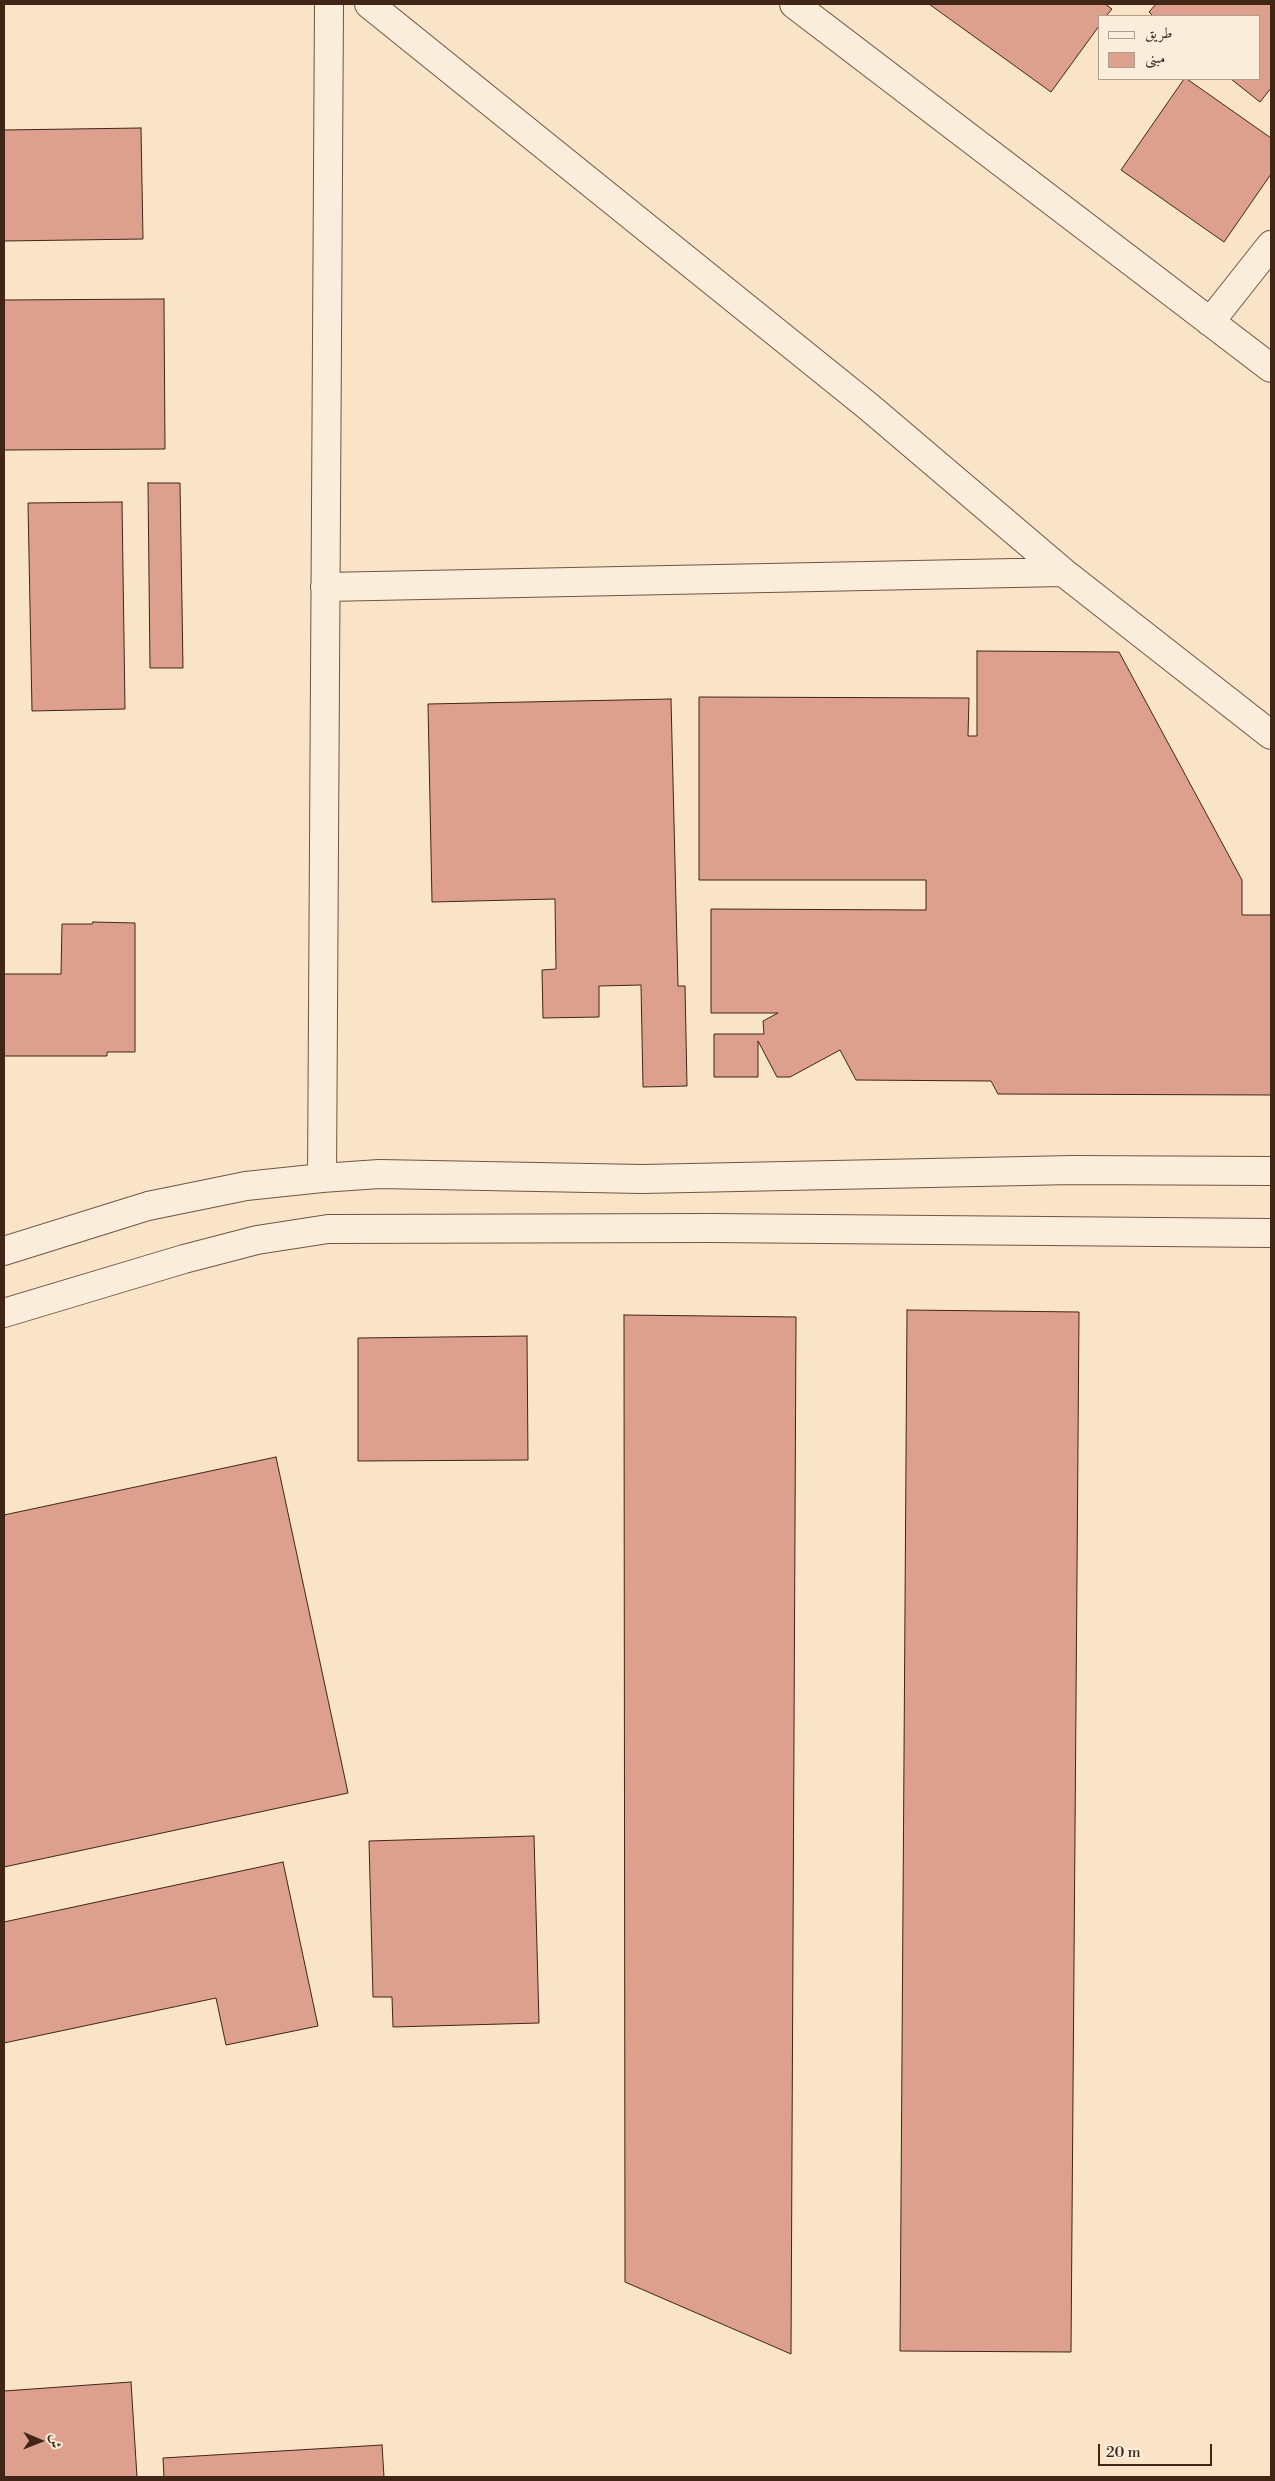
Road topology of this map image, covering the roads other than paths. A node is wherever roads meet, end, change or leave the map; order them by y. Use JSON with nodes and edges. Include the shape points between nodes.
{"nodes":[{"id":1,"x":329,"y":4,"type":"edge"},
{"id":2,"x":369,"y":4,"type":"edge"},
{"id":3,"x":794,"y":4,"type":"edge"},
{"id":4,"x":1271,"y":245,"type":"edge"},
{"id":5,"x":1210,"y":322,"type":"junction"},
{"id":6,"x":1271,"y":368,"type":"edge"},
{"id":7,"x":1063,"y":572,"type":"junction"},
{"id":8,"x":325,"y":587,"type":"junction"},
{"id":9,"x":1271,"y":735,"type":"edge"},
{"id":10,"x":1271,"y":1171,"type":"edge"},
{"id":11,"x":322,"y":1178,"type":"junction"},
{"id":12,"x":1271,"y":1233,"type":"edge"},
{"id":13,"x":4,"y":1250,"type":"edge"},
{"id":14,"x":4,"y":1314,"type":"edge"}],
"edges":[{"from":1,"to":8,"type":"street"},
{"from":2,"to":7,"type":"street","via":[[868,407]]},
{"from":3,"to":5,"type":"street"},
{"from":4,"to":5,"type":"street"},
{"from":5,"to":6,"type":"street"},
{"from":7,"to":8,"type":"street"},
{"from":7,"to":9,"type":"street"},
{"from":8,"to":11,"type":"street"},
{"from":10,"to":11,"type":"street","via":[[1073,1170],[642,1179],[379,1174]]},
{"from":11,"to":13,"type":"street","via":[[246,1186],[148,1206]]},
{"from":12,"to":14,"type":"street","via":[[328,1229],[257,1240],[184,1259]]}]}
